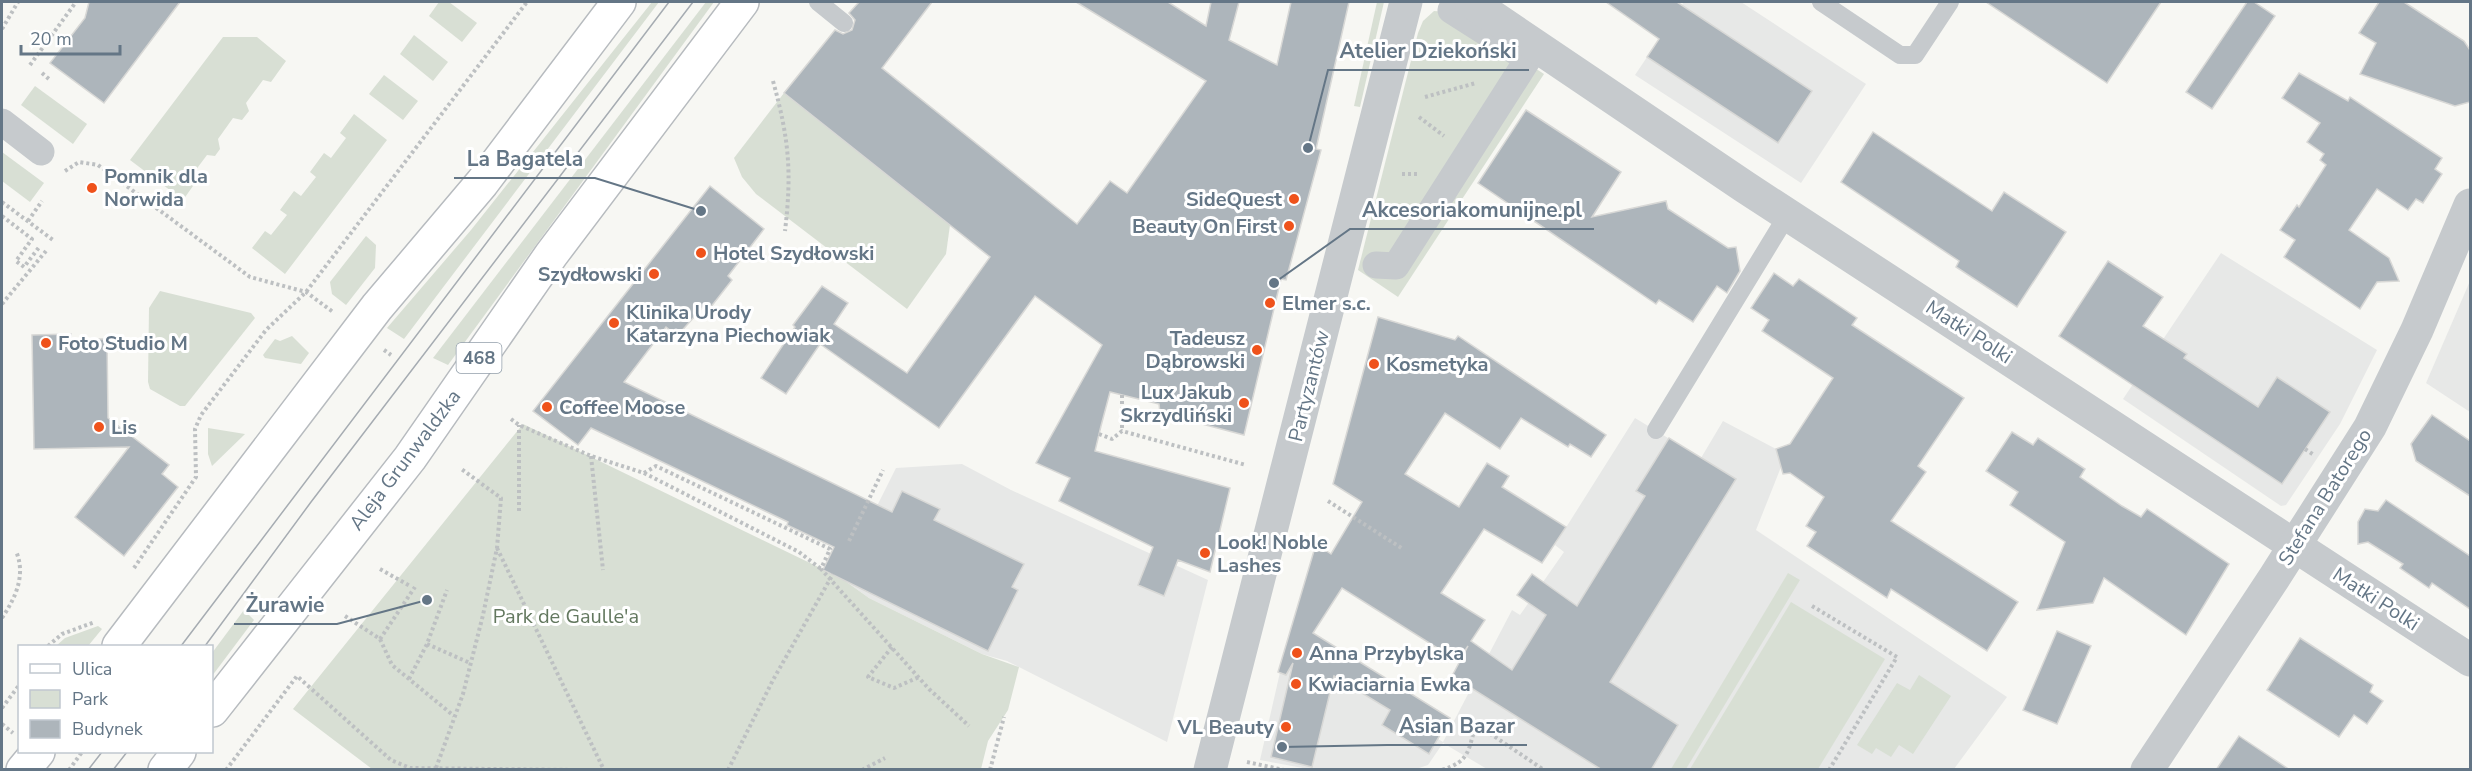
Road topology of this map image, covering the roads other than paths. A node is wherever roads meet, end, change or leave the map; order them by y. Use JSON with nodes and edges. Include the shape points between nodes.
{"nodes":[{"id":1,"x":619,"y":2,"type":"edge"},
{"id":2,"x":742,"y":2,"type":"edge"},
{"id":3,"x":818,"y":2,"type":"edge"},
{"id":4,"x":1406,"y":2,"type":"edge"},
{"id":5,"x":1821,"y":2,"type":"edge"},
{"id":6,"x":1950,"y":2,"type":"edge"},
{"id":7,"x":1461,"y":6,"type":"edge"},
{"id":8,"x":844,"y":23,"type":"dead end"},
{"id":9,"x":2,"y":122,"type":"edge"},
{"id":10,"x":41,"y":152,"type":"dead end"},
{"id":11,"x":2470,"y":206,"type":"edge"},
{"id":12,"x":1788,"y":214,"type":"junction"},
{"id":13,"x":1376,"y":265,"type":"dead end"},
{"id":14,"x":1656,"y":430,"type":"dead end"},
{"id":15,"x":2294,"y":547,"type":"junction"},
{"id":16,"x":120,"y":645,"type":"edge"},
{"id":17,"x":2470,"y":660,"type":"edge"},
{"id":18,"x":213,"y":709,"type":"edge"},
{"id":19,"x":178,"y":753,"type":"edge"},
{"id":20,"x":165,"y":770,"type":"edge"},
{"id":21,"x":1210,"y":770,"type":"edge"},
{"id":22,"x":2147,"y":770,"type":"edge"}],
"edges":[{"from":1,"to":16,"type":"main road","via":[[482,183],[376,307]]},
{"from":2,"to":18,"type":"main road","name":"Aleja Grunwaldzka","number":"468","via":[[551,255],[410,458]]},
{"from":3,"to":8,"type":"lane"},
{"from":4,"to":21,"type":"street","name":"Partyzantów"},
{"from":5,"to":6,"type":"lane","via":[[1900,55],[1915,55]]},
{"from":7,"to":12,"type":"street","name":"Matki Polki"},
{"from":7,"to":13,"type":"street","via":[[1528,59],[1396,266]]},
{"from":9,"to":10,"type":"street"},
{"from":11,"to":15,"type":"street","name":"Stefana Batorego","via":[[2370,427]]},
{"from":12,"to":14,"type":"lane"},
{"from":12,"to":15,"type":"street","name":"Matki Polki"},
{"from":15,"to":17,"type":"street","name":"Matki Polki"},
{"from":15,"to":22,"type":"street","name":"Stefana Batorego"},
{"from":19,"to":20,"type":"main road"}]}
